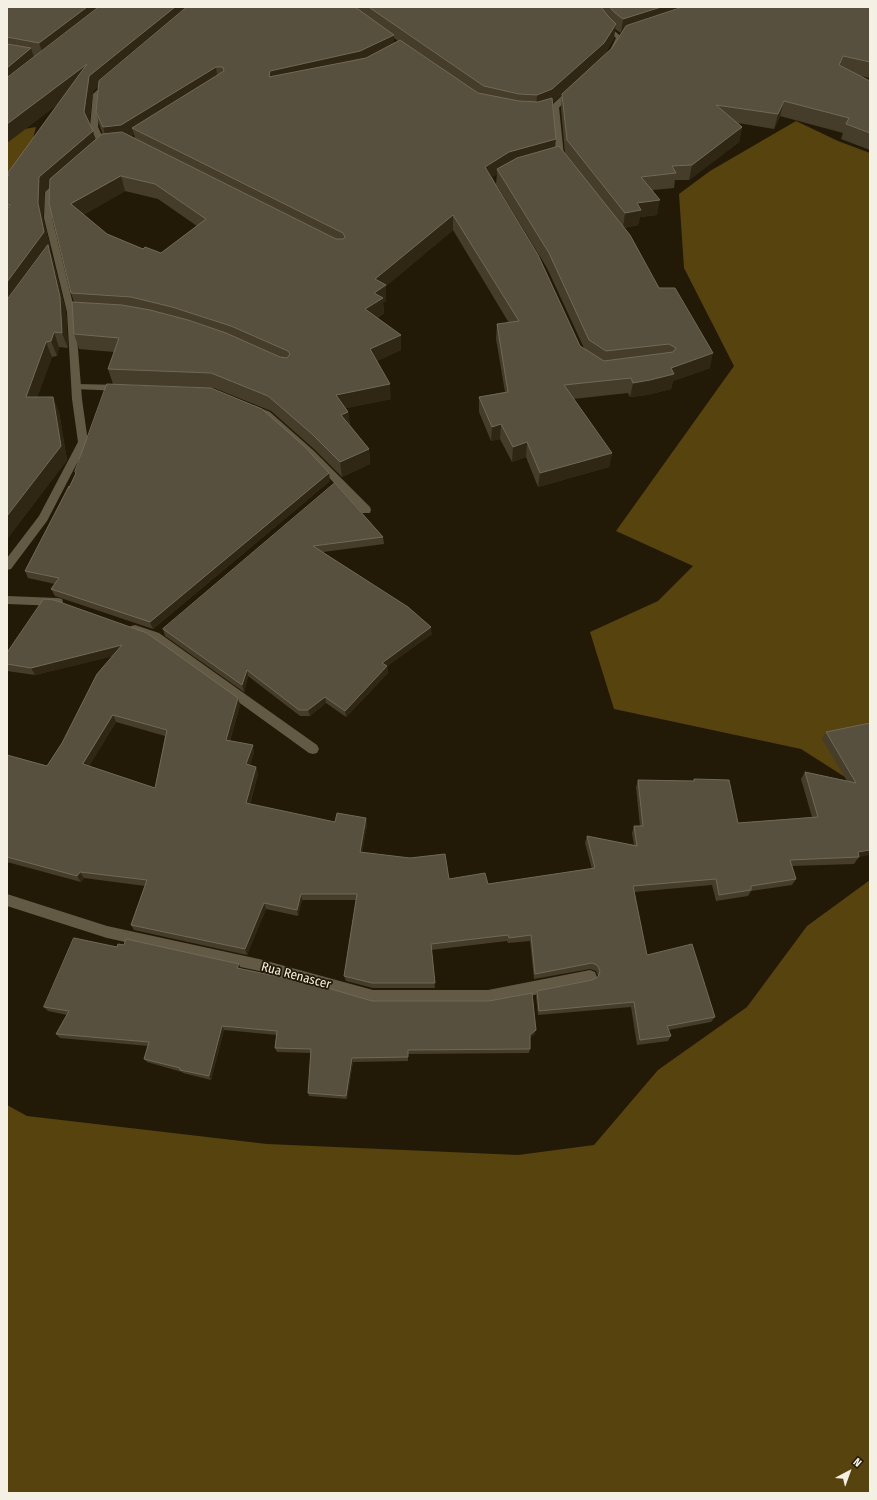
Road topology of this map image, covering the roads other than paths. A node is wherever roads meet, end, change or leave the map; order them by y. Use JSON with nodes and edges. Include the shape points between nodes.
{"nodes":[{"id":1,"x":594,"y":7,"type":"edge"},
{"id":2,"x":628,"y":36,"type":"edge"},
{"id":3,"x":620,"y":38,"type":"junction"},
{"id":4,"x":610,"y":54,"type":"edge"},
{"id":5,"x":117,"y":77,"type":"edge"},
{"id":6,"x":578,"y":86,"type":"edge"},
{"id":7,"x":555,"y":106,"type":"junction"},
{"id":8,"x":531,"y":113,"type":"edge"},
{"id":9,"x":92,"y":156,"type":"edge"},
{"id":10,"x":569,"y":168,"type":"edge"},
{"id":11,"x":60,"y":183,"type":"edge"},
{"id":12,"x":56,"y":247,"type":"junction"},
{"id":13,"x":47,"y":259,"type":"edge"},
{"id":14,"x":77,"y":387,"type":"junction"},
{"id":15,"x":130,"y":388,"type":"edge"},
{"id":16,"x":241,"y":403,"type":"edge"},
{"id":17,"x":366,"y":510,"type":"dead end"},
{"id":18,"x":7,"y":566,"type":"edge"},
{"id":19,"x":7,"y":600,"type":"edge"},
{"id":20,"x":65,"y":604,"type":"edge"},
{"id":21,"x":124,"y":625,"type":"edge"},
{"id":22,"x":166,"y":626,"type":"edge"},
{"id":23,"x":154,"y":636,"type":"junction"},
{"id":24,"x":313,"y":749,"type":"dead end"},
{"id":25,"x":7,"y":900,"type":"edge"},
{"id":26,"x":590,"y":977,"type":"dead end"}],
"edges":[{"from":1,"to":3,"type":"street","via":[[609,29]]},
{"from":2,"to":3,"type":"street"},
{"from":3,"to":4,"type":"street"},
{"from":5,"to":9,"type":"street","via":[[97,94],[94,126],[106,146]]},
{"from":6,"to":7,"type":"street"},
{"from":7,"to":8,"type":"street","via":[[537,114]]},
{"from":7,"to":10,"type":"street","via":[[556,157]]},
{"from":11,"to":12,"type":"street","via":[[49,192],[48,218]]},
{"from":12,"to":13,"type":"street"},
{"from":12,"to":14,"type":"street","via":[[61,275],[74,312]]},
{"from":14,"to":15,"type":"street"},
{"from":14,"to":18,"type":"street","via":[[83,442],[43,518]]},
{"from":16,"to":17,"type":"street","via":[[267,414],[310,452],[335,484]]},
{"from":19,"to":20,"type":"street"},
{"from":21,"to":23,"type":"street"},
{"from":22,"to":23,"type":"street"},
{"from":23,"to":24,"type":"street"},
{"from":25,"to":26,"type":"street","name":"Rua Renascer","via":[[108,932],[259,965],[373,997],[488,997]]}]}
